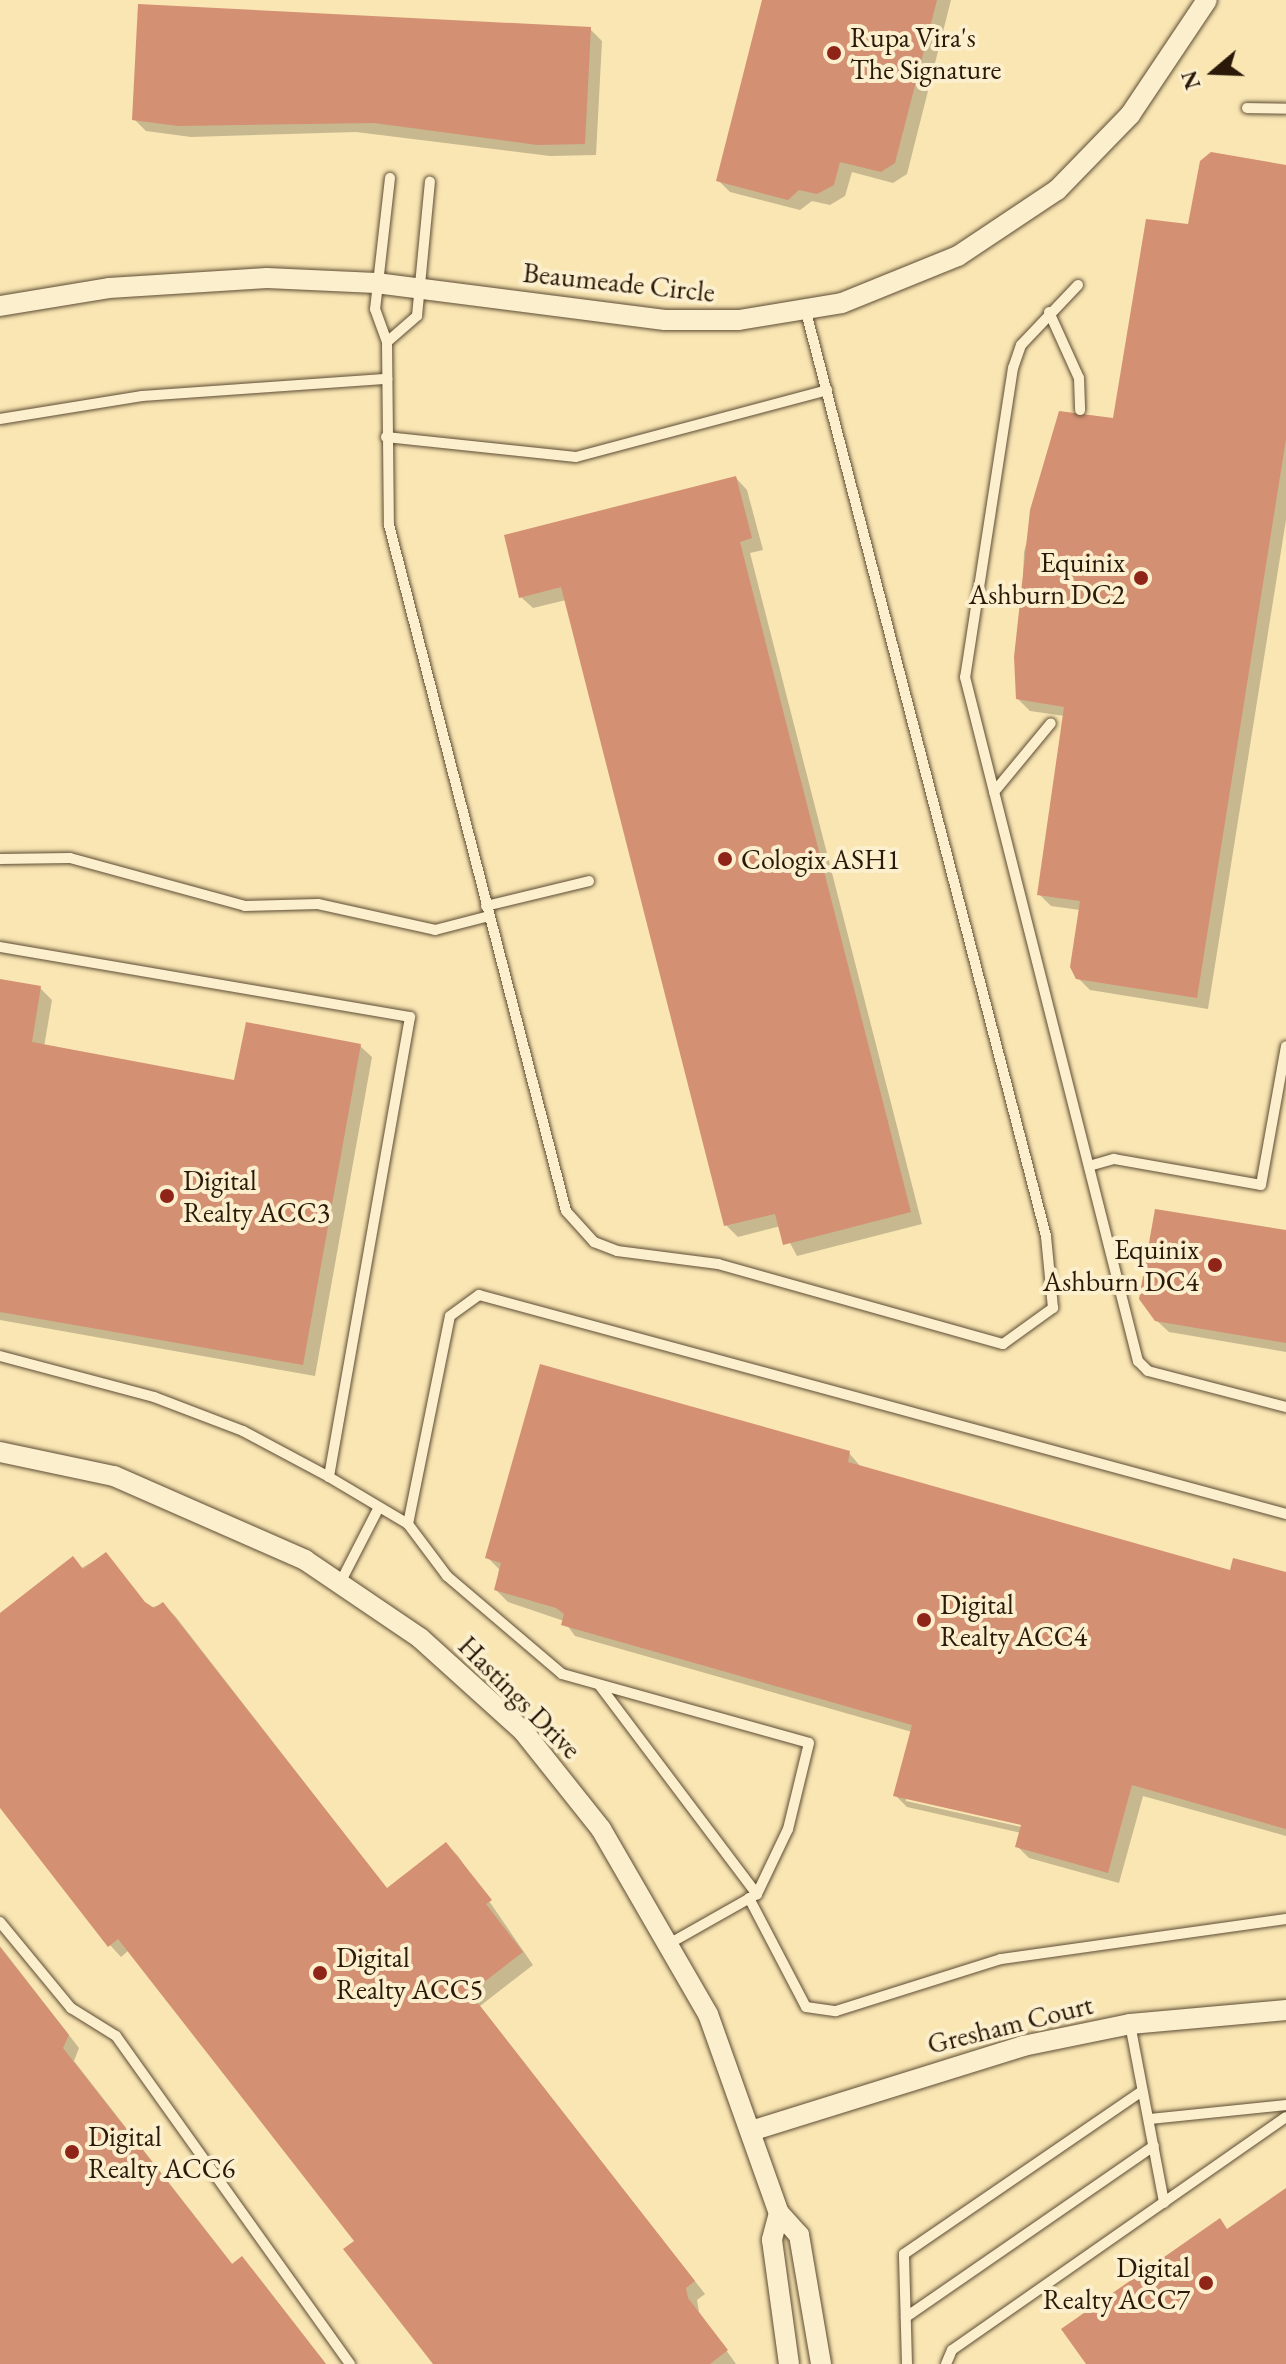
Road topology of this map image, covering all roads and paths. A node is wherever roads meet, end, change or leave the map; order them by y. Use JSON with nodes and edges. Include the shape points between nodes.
{"nodes":[{"id":1,"x":1207,"y":0,"type":"edge"},
{"id":2,"x":1247,"y":108,"type":"dead end"},
{"id":3,"x":1286,"y":109,"type":"edge"},
{"id":4,"x":390,"y":178,"type":"dead end"},
{"id":5,"x":430,"y":182,"type":"dead end"},
{"id":6,"x":376,"y":283,"type":"junction"},
{"id":7,"x":1078,"y":285,"type":"dead end"},
{"id":8,"x":419,"y":288,"type":"junction"},
{"id":9,"x":0,"y":306,"type":"edge"},
{"id":10,"x":806,"y":312,"type":"junction"},
{"id":11,"x":1049,"y":312,"type":"junction"},
{"id":12,"x":387,"y":342,"type":"junction"},
{"id":13,"x":387,"y":379,"type":"junction"},
{"id":14,"x":827,"y":390,"type":"junction"},
{"id":15,"x":1080,"y":410,"type":"dead end"},
{"id":16,"x":0,"y":419,"type":"edge"},
{"id":17,"x":386,"y":437,"type":"junction"},
{"id":18,"x":1051,"y":723,"type":"dead end"},
{"id":19,"x":994,"y":792,"type":"junction"},
{"id":20,"x":0,"y":859,"type":"edge"},
{"id":21,"x":589,"y":881,"type":"dead end"},
{"id":22,"x":487,"y":911,"type":"junction"},
{"id":23,"x":0,"y":947,"type":"edge"},
{"id":24,"x":1286,"y":1046,"type":"edge"},
{"id":25,"x":1089,"y":1166,"type":"junction"},
{"id":26,"x":0,"y":1356,"type":"edge"},
{"id":27,"x":1286,"y":1407,"type":"edge"},
{"id":28,"x":0,"y":1452,"type":"edge"},
{"id":29,"x":329,"y":1477,"type":"junction"},
{"id":30,"x":379,"y":1507,"type":"junction"},
{"id":31,"x":1286,"y":1514,"type":"edge"},
{"id":32,"x":408,"y":1524,"type":"junction"},
{"id":33,"x":340,"y":1583,"type":"junction"},
{"id":34,"x":599,"y":1684,"type":"junction"},
{"id":35,"x":753,"y":1896,"type":"junction"},
{"id":36,"x":1286,"y":1919,"type":"edge"},
{"id":37,"x":0,"y":1922,"type":"edge"},
{"id":38,"x":672,"y":1942,"type":"junction"},
{"id":39,"x":1286,"y":2010,"type":"edge"},
{"id":40,"x":1130,"y":2024,"type":"junction"},
{"id":41,"x":1142,"y":2091,"type":"junction"},
{"id":42,"x":1286,"y":2105,"type":"edge"},
{"id":43,"x":1286,"y":2117,"type":"edge"},
{"id":44,"x":1150,"y":2119,"type":"junction"},
{"id":45,"x":754,"y":2130,"type":"junction"},
{"id":46,"x":1154,"y":2146,"type":"junction"},
{"id":47,"x":1164,"y":2203,"type":"junction"},
{"id":48,"x":779,"y":2213,"type":"junction"},
{"id":49,"x":906,"y":2317,"type":"junction"},
{"id":50,"x":350,"y":2364,"type":"edge"},
{"id":51,"x":789,"y":2364,"type":"edge"},
{"id":52,"x":821,"y":2364,"type":"edge"},
{"id":53,"x":907,"y":2364,"type":"edge"},
{"id":54,"x":946,"y":2364,"type":"edge"}],
"edges":[{"from":1,"to":10,"type":"street","name":"Beaumeade Circle","via":[[1130,115],[1022,217],[925,272]]},
{"from":2,"to":3,"type":"lane"},
{"from":4,"to":6,"type":"lane"},
{"from":5,"to":8,"type":"lane"},
{"from":6,"to":8,"type":"street","name":"Beaumeade Circle"},
{"from":6,"to":9,"type":"street","name":"Beaumeade Circle","via":[[173,282]]},
{"from":6,"to":12,"type":"lane","via":[[375,309]]},
{"from":7,"to":11,"type":"lane"},
{"from":8,"to":10,"type":"street","name":"Beaumeade Circle","via":[[665,320]]},
{"from":8,"to":12,"type":"lane","via":[[417,316]]},
{"from":10,"to":14,"type":"lane"},
{"from":11,"to":15,"type":"lane","via":[[1079,378]]},
{"from":11,"to":19,"type":"lane","via":[[1013,368],[965,677]]},
{"from":12,"to":13,"type":"lane"},
{"from":13,"to":16,"type":"lane","via":[[142,396]]},
{"from":13,"to":17,"type":"lane"},
{"from":14,"to":17,"type":"lane","via":[[576,457]]},
{"from":14,"to":22,"type":"lane","via":[[1046,1236],[1053,1308],[1018,1337],[984,1344],[718,1264],[594,1242],[577,1228],[554,1184]]},
{"from":17,"to":22,"type":"lane","via":[[389,525]]},
{"from":18,"to":19,"type":"lane"},
{"from":19,"to":25,"type":"lane"},
{"from":20,"to":22,"type":"lane","via":[[70,858],[245,906],[318,904],[435,930]]},
{"from":21,"to":22,"type":"lane"},
{"from":23,"to":29,"type":"lane","via":[[410,1017]]},
{"from":24,"to":25,"type":"lane","via":[[1261,1185],[1114,1159]]},
{"from":25,"to":27,"type":"lane","via":[[1138,1361],[1148,1371]]},
{"from":26,"to":29,"type":"lane","via":[[154,1397],[243,1431]]},
{"from":28,"to":33,"type":"street","name":"Hastings Drive","via":[[84,1467],[180,1500]]},
{"from":29,"to":30,"type":"lane"},
{"from":30,"to":32,"type":"lane"},
{"from":30,"to":33,"type":"lane"},
{"from":31,"to":32,"type":"lane","via":[[479,1295],[450,1316]]},
{"from":32,"to":34,"type":"lane","via":[[447,1576],[562,1674]]},
{"from":33,"to":38,"type":"street","name":"Hastings Drive","via":[[420,1638],[523,1731],[601,1829]]},
{"from":34,"to":35,"type":"lane"},
{"from":34,"to":35,"type":"lane","via":[[809,1743],[788,1829]]},
{"from":35,"to":36,"type":"lane","via":[[806,2007],[836,2011],[1015,1956]]},
{"from":35,"to":38,"type":"lane"},
{"from":37,"to":50,"type":"lane","via":[[71,2008],[116,2036]]},
{"from":38,"to":45,"type":"street","name":"Hastings Drive"},
{"from":39,"to":40,"type":"street","name":"Gresham Court"},
{"from":40,"to":41,"type":"lane"},
{"from":40,"to":45,"type":"street","name":"Gresham Court","via":[[952,2064]]},
{"from":41,"to":44,"type":"lane"},
{"from":41,"to":49,"type":"lane","via":[[904,2254]]},
{"from":42,"to":44,"type":"lane"},
{"from":43,"to":47,"type":"lane"},
{"from":44,"to":46,"type":"lane"},
{"from":45,"to":48,"type":"street","name":"Hastings Drive"},
{"from":46,"to":47,"type":"lane"},
{"from":46,"to":49,"type":"lane"},
{"from":47,"to":54,"type":"lane","via":[[952,2350]]},
{"from":48,"to":51,"type":"street","name":"Hastings Drive","via":[[772,2240]]},
{"from":48,"to":52,"type":"street","name":"Hastings Drive","via":[[803,2250]]},
{"from":49,"to":53,"type":"lane"}]}
